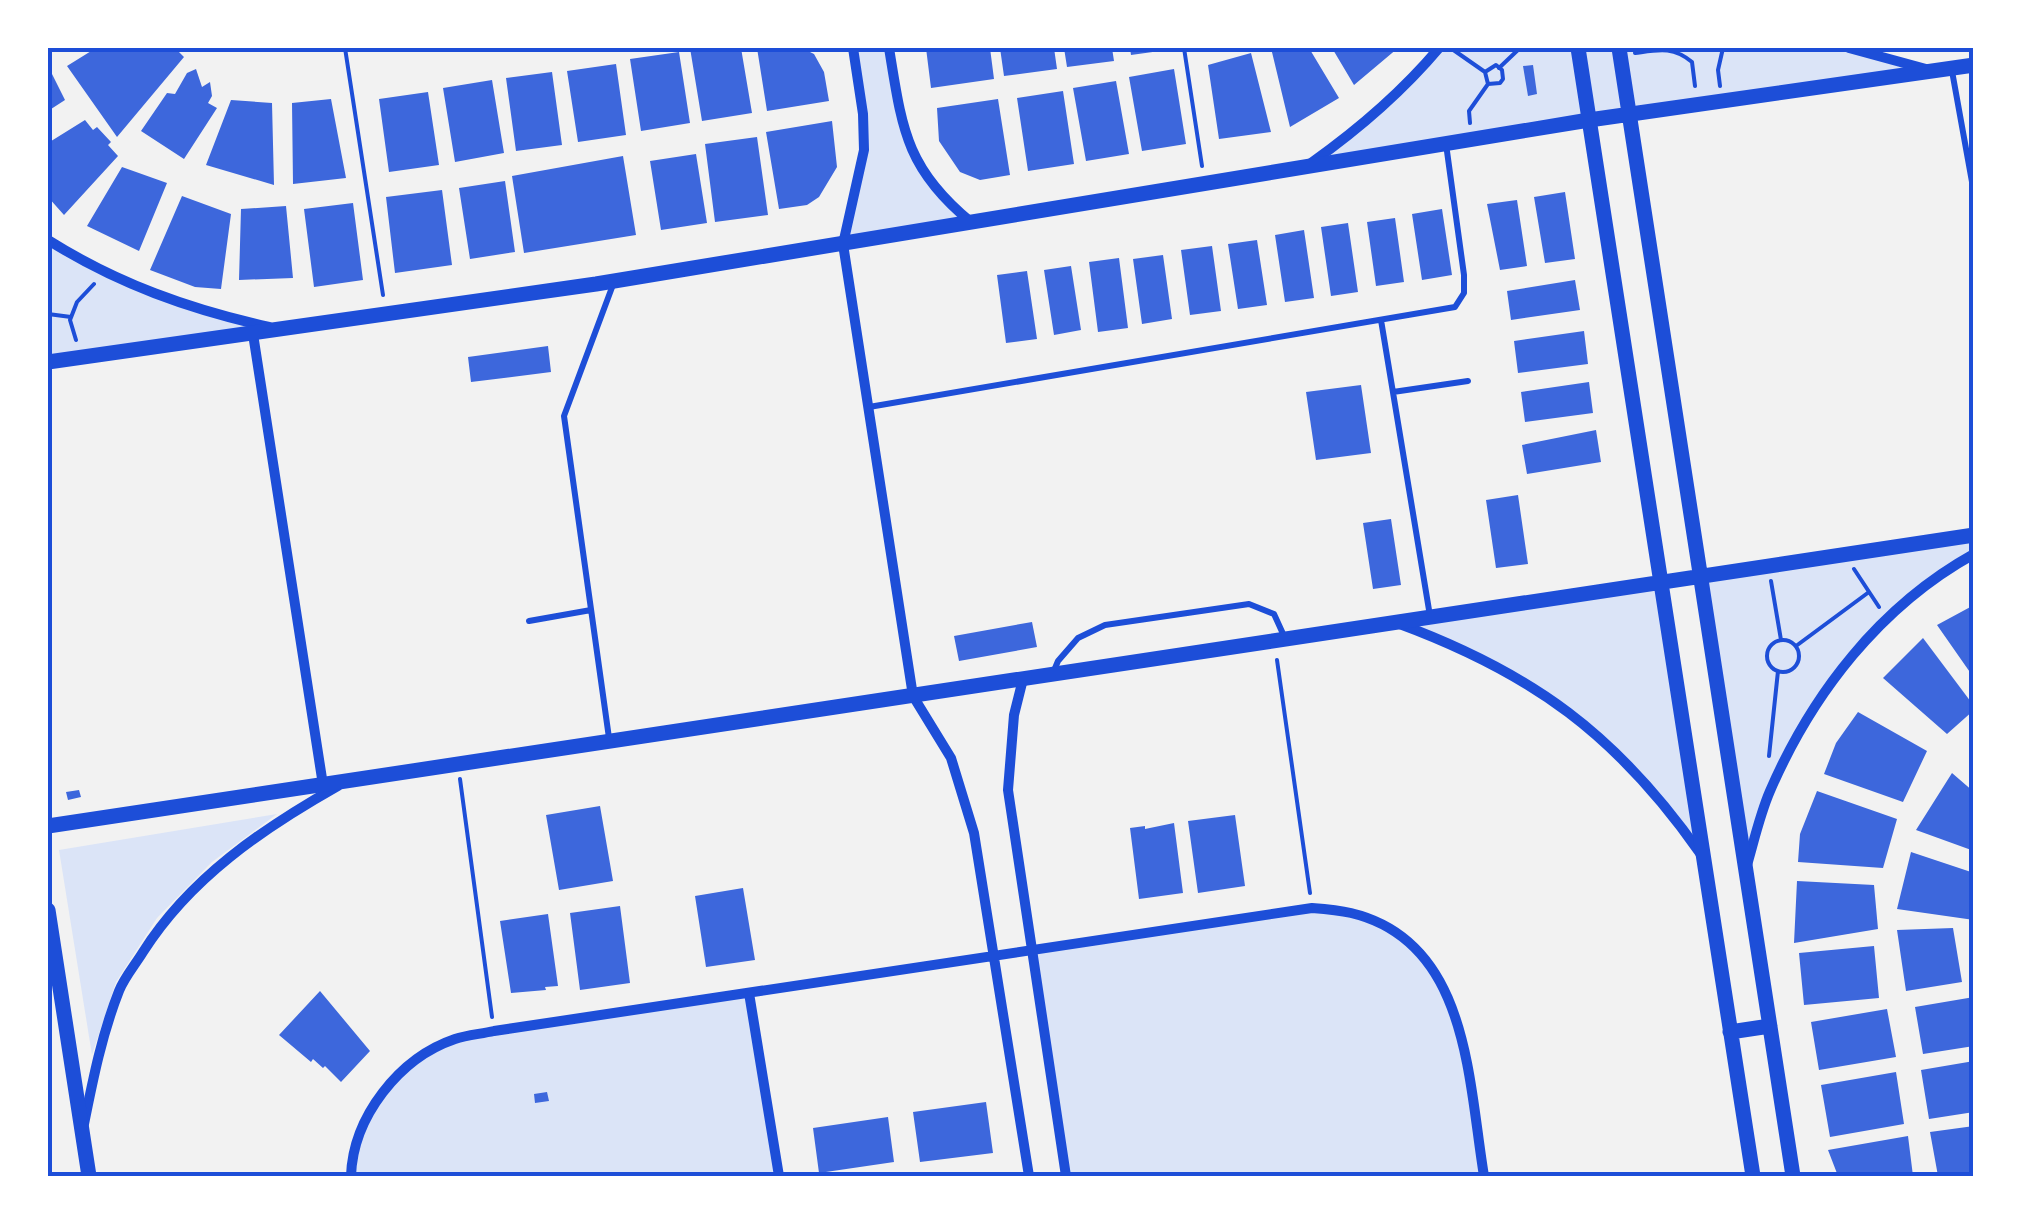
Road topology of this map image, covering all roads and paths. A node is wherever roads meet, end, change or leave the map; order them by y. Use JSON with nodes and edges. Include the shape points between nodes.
{"nodes":[{"id":1,"x":345,"y":48,"type":"edge"},
{"id":2,"x":854,"y":48,"type":"edge"},
{"id":3,"x":889,"y":48,"type":"edge"},
{"id":4,"x":1184,"y":48,"type":"edge"},
{"id":5,"x":1440,"y":48,"type":"edge"},
{"id":6,"x":1451,"y":48,"type":"edge"},
{"id":7,"x":1520,"y":48,"type":"edge"},
{"id":8,"x":1578,"y":48,"type":"edge"},
{"id":9,"x":1723,"y":48,"type":"edge"},
{"id":10,"x":1849,"y":48,"type":"edge"},
{"id":11,"x":1679,"y":50,"type":"edge"},
{"id":12,"x":1620,"y":51,"type":"edge"},
{"id":13,"x":1974,"y":65,"type":"edge"},
{"id":14,"x":1499,"y":68,"type":"junction"},
{"id":15,"x":1951,"y":68,"type":"junction"},
{"id":16,"x":1932,"y":71,"type":"junction"},
{"id":17,"x":1485,"y":72,"type":"junction"},
{"id":18,"x":1488,"y":84,"type":"junction"},
{"id":19,"x":1722,"y":101,"type":"junction"},
{"id":20,"x":1698,"y":104,"type":"junction"},
{"id":21,"x":1630,"y":114,"type":"junction"},
{"id":22,"x":1589,"y":120,"type":"junction"},
{"id":23,"x":1470,"y":140,"type":"junction"},
{"id":24,"x":1446,"y":144,"type":"junction"},
{"id":25,"x":1307,"y":166,"type":"junction"},
{"id":26,"x":1204,"y":183,"type":"junction"},
{"id":27,"x":1974,"y":193,"type":"edge"},
{"id":28,"x":970,"y":222,"type":"junction"},
{"id":29,"x":48,"y":240,"type":"edge"},
{"id":30,"x":843,"y":244,"type":"junction"},
{"id":31,"x":104,"y":273,"type":"junction"},
{"id":32,"x":614,"y":281,"type":"junction"},
{"id":33,"x":48,"y":314,"type":"edge"},
{"id":34,"x":71,"y":316,"type":"junction"},
{"id":35,"x":386,"y":316,"type":"junction"},
{"id":36,"x":1381,"y":320,"type":"junction"},
{"id":37,"x":285,"y":330,"type":"junction"},
{"id":38,"x":253,"y":334,"type":"junction"},
{"id":39,"x":81,"y":357,"type":"junction"},
{"id":40,"x":48,"y":362,"type":"edge"},
{"id":41,"x":1468,"y":380,"type":"dead end"},
{"id":42,"x":1393,"y":392,"type":"junction"},
{"id":43,"x":868,"y":407,"type":"junction"},
{"id":44,"x":1974,"y":535,"type":"edge"},
{"id":45,"x":1974,"y":554,"type":"edge"},
{"id":46,"x":1845,"y":555,"type":"junction"},
{"id":47,"x":1769,"y":567,"type":"junction"},
{"id":48,"x":1701,"y":577,"type":"junction"},
{"id":49,"x":1661,"y":583,"type":"junction"},
{"id":50,"x":1868,"y":592,"type":"junction"},
{"id":51,"x":591,"y":610,"type":"junction"},
{"id":52,"x":1430,"y":617,"type":"junction"},
{"id":53,"x":1887,"y":620,"type":"junction"},
{"id":54,"x":529,"y":621,"type":"dead end"},
{"id":55,"x":1396,"y":623,"type":"junction"},
{"id":56,"x":1280,"y":640,"type":"junction"},
{"id":57,"x":1781,"y":640,"type":"junction"},
{"id":58,"x":1796,"y":646,"type":"junction"},
{"id":59,"x":1778,"y":671,"type":"junction"},
{"id":60,"x":1052,"y":674,"type":"junction"},
{"id":61,"x":1024,"y":679,"type":"junction"},
{"id":62,"x":913,"y":696,"type":"junction"},
{"id":63,"x":609,"y":742,"type":"junction"},
{"id":64,"x":458,"y":764,"type":"junction"},
{"id":65,"x":1768,"y":770,"type":"dead end"},
{"id":66,"x":346,"y":781,"type":"junction"},
{"id":67,"x":323,"y":785,"type":"junction"},
{"id":68,"x":48,"y":826,"type":"edge"},
{"id":69,"x":1704,"y":858,"type":"junction"},
{"id":70,"x":1747,"y":866,"type":"junction"},
{"id":71,"x":1312,"y":908,"type":"junction"},
{"id":72,"x":48,"y":910,"type":"edge"},
{"id":73,"x":1031,"y":950,"type":"junction"},
{"id":74,"x":994,"y":956,"type":"junction"},
{"id":75,"x":750,"y":993,"type":"junction"},
{"id":76,"x":1770,"y":1026,"type":"junction"},
{"id":77,"x":494,"y":1031,"type":"junction"},
{"id":78,"x":1730,"y":1032,"type":"junction"},
{"id":79,"x":82,"y":1135,"type":"junction"},
{"id":80,"x":1795,"y":1173,"type":"edge"},
{"id":81,"x":88,"y":1176,"type":"edge"},
{"id":82,"x":352,"y":1176,"type":"edge"},
{"id":83,"x":776,"y":1176,"type":"edge"},
{"id":84,"x":1029,"y":1176,"type":"edge"},
{"id":85,"x":1066,"y":1176,"type":"edge"},
{"id":86,"x":1484,"y":1176,"type":"edge"},
{"id":87,"x":1753,"y":1176,"type":"edge"}],
"edges":[{"from":1,"to":35,"type":"path"},
{"from":2,"to":30,"type":"street","via":[[864,150]]},
{"from":3,"to":28,"type":"street","via":[[907,142],[944,200]]},
{"from":4,"to":26,"type":"path"},
{"from":5,"to":25,"type":"street","via":[[1363,127]]},
{"from":6,"to":17,"type":"path"},
{"from":7,"to":14,"type":"path"},
{"from":8,"to":22,"type":"street"},
{"from":9,"to":19,"type":"path"},
{"from":10,"to":16,"type":"street"},
{"from":11,"to":12,"type":"path"},
{"from":11,"to":20,"type":"path","via":[[1692,62]]},
{"from":12,"to":21,"type":"street"},
{"from":13,"to":15,"type":"street"},
{"from":14,"to":17,"type":"path"},
{"from":14,"to":18,"type":"path","via":[[1503,79]]},
{"from":15,"to":16,"type":"street"},
{"from":15,"to":27,"type":"lane"},
{"from":16,"to":19,"type":"street"},
{"from":17,"to":18,"type":"path"},
{"from":18,"to":23,"type":"path","via":[[1469,111]]},
{"from":19,"to":20,"type":"street"},
{"from":20,"to":21,"type":"street"},
{"from":21,"to":22,"type":"street"},
{"from":21,"to":48,"type":"street"},
{"from":22,"to":23,"type":"street"},
{"from":22,"to":49,"type":"street"},
{"from":23,"to":24,"type":"street"},
{"from":24,"to":25,"type":"street"},
{"from":24,"to":36,"type":"lane","via":[[1462,299],[1455,307]]},
{"from":25,"to":26,"type":"street"},
{"from":26,"to":28,"type":"street"},
{"from":28,"to":30,"type":"street"},
{"from":29,"to":31,"type":"street"},
{"from":30,"to":32,"type":"street"},
{"from":30,"to":43,"type":"street"},
{"from":31,"to":34,"type":"path"},
{"from":31,"to":37,"type":"street","via":[[220,316]]},
{"from":32,"to":35,"type":"street"},
{"from":32,"to":51,"type":"lane","via":[[564,416]]},
{"from":33,"to":34,"type":"path"},
{"from":34,"to":39,"type":"path"},
{"from":35,"to":37,"type":"street"},
{"from":36,"to":42,"type":"lane"},
{"from":36,"to":43,"type":"lane"},
{"from":37,"to":38,"type":"street"},
{"from":38,"to":39,"type":"street"},
{"from":38,"to":67,"type":"street"},
{"from":39,"to":40,"type":"street"},
{"from":41,"to":42,"type":"lane"},
{"from":42,"to":52,"type":"lane"},
{"from":43,"to":62,"type":"street"},
{"from":44,"to":46,"type":"street"},
{"from":45,"to":53,"type":"street"},
{"from":46,"to":47,"type":"street"},
{"from":46,"to":50,"type":"path"},
{"from":47,"to":48,"type":"street"},
{"from":47,"to":57,"type":"path"},
{"from":48,"to":49,"type":"street"},
{"from":48,"to":70,"type":"street"},
{"from":49,"to":52,"type":"street"},
{"from":49,"to":69,"type":"street"},
{"from":50,"to":53,"type":"path"},
{"from":50,"to":58,"type":"path"},
{"from":51,"to":54,"type":"lane"},
{"from":51,"to":63,"type":"lane"},
{"from":52,"to":55,"type":"street"},
{"from":53,"to":70,"type":"street","via":[[1844,664],[1801,726],[1768,794]]},
{"from":55,"to":56,"type":"street"},
{"from":55,"to":69,"type":"street","via":[[1458,646],[1572,712],[1666,804]]},
{"from":56,"to":60,"type":"street"},
{"from":56,"to":60,"type":"lane","via":[[1284,630],[1274,614],[1249,604],[1143,619],[1090,630],[1067,648]]},
{"from":56,"to":71,"type":"path"},
{"from":57,"to":58,"type":"path"},
{"from":57,"to":59,"type":"path","via":[[1768,654]]},
{"from":58,"to":59,"type":"path","via":[[1796,665]]},
{"from":59,"to":65,"type":"path"},
{"from":60,"to":61,"type":"street"},
{"from":61,"to":62,"type":"street"},
{"from":61,"to":73,"type":"street","via":[[1008,790]]},
{"from":62,"to":63,"type":"street"},
{"from":62,"to":74,"type":"street","via":[[951,758],[964,795]]},
{"from":63,"to":64,"type":"street"},
{"from":64,"to":66,"type":"street"},
{"from":64,"to":77,"type":"path"},
{"from":66,"to":67,"type":"street"},
{"from":66,"to":79,"type":"street","via":[[216,867],[161,923],[120,988],[96,1060]]},
{"from":67,"to":68,"type":"street"},
{"from":69,"to":78,"type":"street"},
{"from":70,"to":76,"type":"street"},
{"from":71,"to":73,"type":"street"},
{"from":71,"to":86,"type":"street","via":[[1353,913],[1392,931],[1425,958],[1449,994]]},
{"from":72,"to":79,"type":"street"},
{"from":73,"to":74,"type":"street"},
{"from":73,"to":85,"type":"street"},
{"from":74,"to":75,"type":"street"},
{"from":74,"to":84,"type":"street"},
{"from":75,"to":77,"type":"street"},
{"from":75,"to":83,"type":"street"},
{"from":76,"to":78,"type":"street"},
{"from":76,"to":80,"type":"street"},
{"from":77,"to":82,"type":"street","via":[[453,1040],[416,1060],[386,1088],[364,1123]]},
{"from":78,"to":87,"type":"street"},
{"from":79,"to":81,"type":"street"}]}
